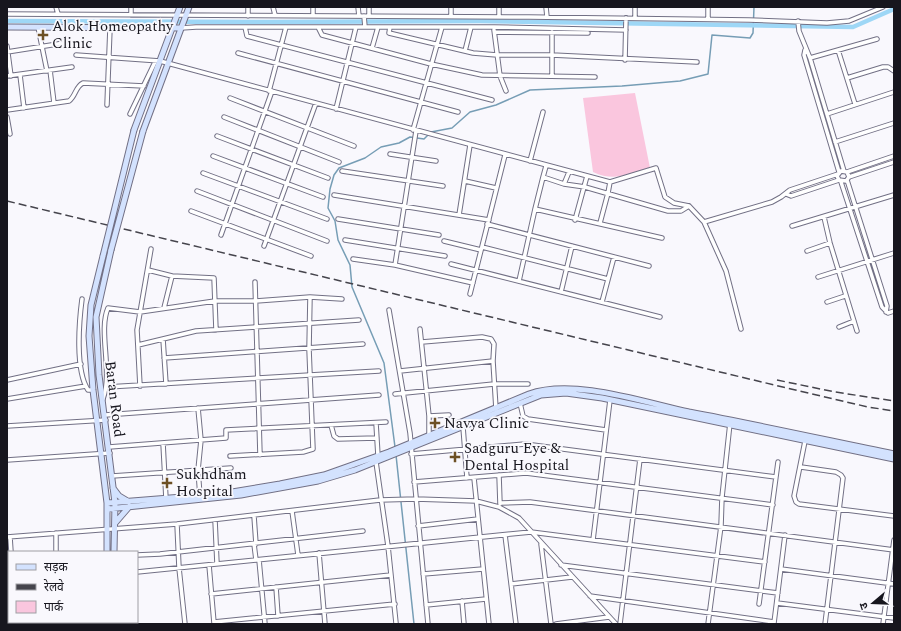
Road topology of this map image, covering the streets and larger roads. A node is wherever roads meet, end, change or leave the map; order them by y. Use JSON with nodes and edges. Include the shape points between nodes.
{"nodes":[{"id":1,"x":56,"y":7,"type":"edge"},
{"id":2,"x":131,"y":7,"type":"edge"},
{"id":3,"x":180,"y":7,"type":"edge"},
{"id":4,"x":189,"y":7,"type":"edge"},
{"id":5,"x":248,"y":7,"type":"edge"},
{"id":6,"x":273,"y":7,"type":"edge"},
{"id":7,"x":313,"y":7,"type":"edge"},
{"id":8,"x":358,"y":7,"type":"edge"},
{"id":9,"x":369,"y":7,"type":"edge"},
{"id":10,"x":451,"y":7,"type":"edge"},
{"id":11,"x":499,"y":7,"type":"edge"},
{"id":12,"x":546,"y":7,"type":"edge"},
{"id":13,"x":635,"y":7,"type":"edge"},
{"id":14,"x":708,"y":7,"type":"edge"},
{"id":15,"x":883,"y":7,"type":"edge"},
{"id":16,"x":7,"y":14,"type":"edge"},
{"id":17,"x":58,"y":14,"type":"junction"},
{"id":18,"x":131,"y":14,"type":"junction"},
{"id":19,"x":176,"y":15,"type":"junction"},
{"id":20,"x":275,"y":15,"type":"junction"},
{"id":21,"x":313,"y":15,"type":"junction"},
{"id":22,"x":186,"y":16,"type":"junction"},
{"id":23,"x":248,"y":16,"type":"junction"},
{"id":24,"x":358,"y":16,"type":"junction"},
{"id":25,"x":367,"y":16,"type":"junction"},
{"id":26,"x":451,"y":16,"type":"junction"},
{"id":27,"x":499,"y":16,"type":"junction"},
{"id":28,"x":548,"y":17,"type":"junction"},
{"id":29,"x":635,"y":18,"type":"junction"},
{"id":30,"x":708,"y":19,"type":"junction"},
{"id":31,"x":626,"y":20,"type":"junction"},
{"id":32,"x":798,"y":23,"type":"junction"},
{"id":33,"x":442,"y":26,"type":"junction"},
{"id":34,"x":7,"y":27,"type":"edge"},
{"id":35,"x":38,"y":27,"type":"junction"},
{"id":36,"x":172,"y":27,"type":"junction"},
{"id":37,"x":182,"y":27,"type":"junction"},
{"id":38,"x":245,"y":27,"type":"junction"},
{"id":39,"x":286,"y":27,"type":"junction"},
{"id":40,"x":318,"y":27,"type":"junction"},
{"id":41,"x":356,"y":27,"type":"junction"},
{"id":42,"x":364,"y":27,"type":"junction"},
{"id":43,"x":378,"y":27,"type":"junction"},
{"id":44,"x":390,"y":27,"type":"junction"},
{"id":45,"x":471,"y":27,"type":"junction"},
{"id":46,"x":494,"y":27,"type":"junction"},
{"id":47,"x":110,"y":28,"type":"junction"},
{"id":48,"x":626,"y":29,"type":"junction"},
{"id":49,"x":495,"y":32,"type":"junction"},
{"id":50,"x":552,"y":32,"type":"junction"},
{"id":51,"x":588,"y":33,"type":"dead end"},
{"id":52,"x":877,"y":39,"type":"dead end"},
{"id":53,"x":64,"y":43,"type":"dead end"},
{"id":54,"x":352,"y":43,"type":"junction"},
{"id":55,"x":281,"y":44,"type":"junction"},
{"id":56,"x":436,"y":45,"type":"junction"},
{"id":57,"x":7,"y":46,"type":"edge"},
{"id":58,"x":42,"y":47,"type":"junction"},
{"id":59,"x":372,"y":48,"type":"junction"},
{"id":60,"x":805,"y":50,"type":"junction"},
{"id":61,"x":838,"y":50,"type":"junction"},
{"id":62,"x":465,"y":51,"type":"junction"},
{"id":63,"x":7,"y":52,"type":"edge"},
{"id":64,"x":238,"y":53,"type":"dead end"},
{"id":65,"x":76,"y":55,"type":"dead end"},
{"id":66,"x":497,"y":55,"type":"junction"},
{"id":67,"x":552,"y":55,"type":"junction"},
{"id":68,"x":110,"y":58,"type":"junction"},
{"id":69,"x":810,"y":58,"type":"junction"},
{"id":70,"x":625,"y":60,"type":"junction"},
{"id":71,"x":157,"y":61,"type":"junction"},
{"id":72,"x":348,"y":62,"type":"junction"},
{"id":73,"x":697,"y":62,"type":"dead end"},
{"id":74,"x":168,"y":63,"type":"junction"},
{"id":75,"x":276,"y":63,"type":"junction"},
{"id":76,"x":431,"y":64,"type":"junction"},
{"id":77,"x":72,"y":67,"type":"dead end"},
{"id":78,"x":48,"y":71,"type":"junction"},
{"id":79,"x":894,"y":71,"type":"edge"},
{"id":80,"x":20,"y":75,"type":"junction"},
{"id":81,"x":9,"y":76,"type":"edge"},
{"id":82,"x":500,"y":76,"type":"junction"},
{"id":83,"x":552,"y":76,"type":"junction"},
{"id":84,"x":595,"y":77,"type":"dead end"},
{"id":85,"x":847,"y":78,"type":"junction"},
{"id":86,"x":343,"y":81,"type":"junction"},
{"id":87,"x":426,"y":83,"type":"junction"},
{"id":88,"x":108,"y":84,"type":"junction"},
{"id":89,"x":144,"y":86,"type":"junction"},
{"id":90,"x":271,"y":91,"type":"junction"},
{"id":91,"x":506,"y":91,"type":"dead end"},
{"id":92,"x":894,"y":92,"type":"edge"},
{"id":93,"x":230,"y":98,"type":"dead end"},
{"id":94,"x":492,"y":100,"type":"dead end"},
{"id":95,"x":421,"y":102,"type":"junction"},
{"id":96,"x":54,"y":103,"type":"junction"},
{"id":97,"x":316,"y":103,"type":"junction"},
{"id":98,"x":855,"y":104,"type":"junction"},
{"id":99,"x":107,"y":106,"type":"dead end"},
{"id":100,"x":24,"y":108,"type":"junction"},
{"id":101,"x":336,"y":109,"type":"junction"},
{"id":102,"x":7,"y":110,"type":"edge"},
{"id":103,"x":265,"y":112,"type":"junction"},
{"id":104,"x":458,"y":112,"type":"dead end"},
{"id":105,"x":543,"y":112,"type":"dead end"},
{"id":106,"x":130,"y":114,"type":"dead end"},
{"id":107,"x":827,"y":114,"type":"junction"},
{"id":108,"x":822,"y":115,"type":"junction"},
{"id":109,"x":7,"y":117,"type":"edge"},
{"id":110,"x":224,"y":117,"type":"dead end"},
{"id":111,"x":894,"y":123,"type":"edge"},
{"id":112,"x":307,"y":128,"type":"junction"},
{"id":113,"x":258,"y":131,"type":"junction"},
{"id":114,"x":415,"y":132,"type":"junction"},
{"id":115,"x":10,"y":134,"type":"dead end"},
{"id":116,"x":217,"y":136,"type":"dead end"},
{"id":117,"x":836,"y":142,"type":"junction"},
{"id":118,"x":830,"y":144,"type":"junction"},
{"id":119,"x":470,"y":145,"type":"junction"},
{"id":120,"x":300,"y":146,"type":"junction"},
{"id":121,"x":354,"y":146,"type":"dead end"},
{"id":122,"x":252,"y":149,"type":"junction"},
{"id":123,"x":390,"y":154,"type":"dead end"},
{"id":124,"x":505,"y":154,"type":"junction"},
{"id":125,"x":213,"y":156,"type":"dead end"},
{"id":126,"x":894,"y":156,"type":"edge"},
{"id":127,"x":412,"y":157,"type":"junction"},
{"id":128,"x":436,"y":161,"type":"dead end"},
{"id":129,"x":530,"y":161,"type":"junction"},
{"id":130,"x":339,"y":162,"type":"dead end"},
{"id":131,"x":894,"y":162,"type":"edge"},
{"id":132,"x":294,"y":165,"type":"junction"},
{"id":133,"x":546,"y":166,"type":"junction"},
{"id":134,"x":245,"y":168,"type":"junction"},
{"id":135,"x":342,"y":171,"type":"dead end"},
{"id":136,"x":846,"y":171,"type":"junction"},
{"id":137,"x":569,"y":172,"type":"junction"},
{"id":138,"x":203,"y":173,"type":"dead end"},
{"id":139,"x":838,"y":173,"type":"junction"},
{"id":140,"x":587,"y":176,"type":"junction"},
{"id":141,"x":543,"y":177,"type":"junction"},
{"id":142,"x":328,"y":178,"type":"dead end"},
{"id":143,"x":848,"y":179,"type":"junction"},
{"id":144,"x":408,"y":181,"type":"junction"},
{"id":145,"x":465,"y":181,"type":"junction"},
{"id":146,"x":840,"y":181,"type":"junction"},
{"id":147,"x":610,"y":182,"type":"junction"},
{"id":148,"x":287,"y":183,"type":"junction"},
{"id":149,"x":564,"y":184,"type":"junction"},
{"id":150,"x":238,"y":186,"type":"junction"},
{"id":151,"x":443,"y":186,"type":"dead end"},
{"id":152,"x":585,"y":187,"type":"junction"},
{"id":153,"x":496,"y":188,"type":"junction"},
{"id":154,"x":197,"y":191,"type":"dead end"},
{"id":155,"x":608,"y":193,"type":"junction"},
{"id":156,"x":786,"y":194,"type":"junction"},
{"id":157,"x":334,"y":195,"type":"dead end"},
{"id":158,"x":894,"y":195,"type":"edge"},
{"id":159,"x":323,"y":197,"type":"dead end"},
{"id":160,"x":280,"y":202,"type":"junction"},
{"id":161,"x":232,"y":204,"type":"junction"},
{"id":162,"x":404,"y":205,"type":"junction"},
{"id":163,"x":689,"y":206,"type":"junction"},
{"id":164,"x":856,"y":207,"type":"junction"},
{"id":165,"x":535,"y":209,"type":"junction"},
{"id":166,"x":850,"y":209,"type":"junction"},
{"id":167,"x":191,"y":211,"type":"dead end"},
{"id":168,"x":459,"y":215,"type":"junction"},
{"id":169,"x":824,"y":217,"type":"junction"},
{"id":170,"x":327,"y":219,"type":"dead end"},
{"id":171,"x":338,"y":219,"type":"dead end"},
{"id":172,"x":273,"y":220,"type":"junction"},
{"id":173,"x":575,"y":220,"type":"junction"},
{"id":174,"x":488,"y":222,"type":"junction"},
{"id":175,"x":704,"y":222,"type":"junction"},
{"id":176,"x":600,"y":223,"type":"junction"},
{"id":177,"x":225,"y":224,"type":"junction"},
{"id":178,"x":792,"y":226,"type":"dead end"},
{"id":179,"x":400,"y":229,"type":"junction"},
{"id":180,"x":221,"y":235,"type":"dead end"},
{"id":181,"x":439,"y":235,"type":"dead end"},
{"id":182,"x":530,"y":235,"type":"junction"},
{"id":183,"x":662,"y":238,"type":"dead end"},
{"id":184,"x":266,"y":239,"type":"junction"},
{"id":185,"x":345,"y":240,"type":"dead end"},
{"id":186,"x":327,"y":241,"type":"dead end"},
{"id":187,"x":444,"y":241,"type":"dead end"},
{"id":188,"x":830,"y":244,"type":"junction"},
{"id":189,"x":264,"y":246,"type":"dead end"},
{"id":190,"x":572,"y":246,"type":"junction"},
{"id":191,"x":397,"y":248,"type":"junction"},
{"id":192,"x":481,"y":248,"type":"junction"},
{"id":193,"x":151,"y":249,"type":"dead end"},
{"id":194,"x":807,"y":251,"type":"dead end"},
{"id":195,"x":894,"y":253,"type":"edge"},
{"id":196,"x":310,"y":256,"type":"dead end"},
{"id":197,"x":445,"y":256,"type":"dead end"},
{"id":198,"x":614,"y":257,"type":"junction"},
{"id":199,"x":524,"y":258,"type":"junction"},
{"id":200,"x":873,"y":258,"type":"junction"},
{"id":201,"x":353,"y":259,"type":"dead end"},
{"id":202,"x":867,"y":260,"type":"junction"},
{"id":203,"x":451,"y":264,"type":"dead end"},
{"id":204,"x":395,"y":266,"type":"junction"},
{"id":205,"x":649,"y":266,"type":"dead end"},
{"id":206,"x":567,"y":268,"type":"junction"},
{"id":207,"x":148,"y":270,"type":"junction"},
{"id":208,"x":476,"y":270,"type":"junction"},
{"id":209,"x":838,"y":270,"type":"junction"},
{"id":210,"x":172,"y":276,"type":"junction"},
{"id":211,"x":818,"y":277,"type":"dead end"},
{"id":212,"x":608,"y":279,"type":"junction"},
{"id":213,"x":519,"y":281,"type":"junction"},
{"id":214,"x":255,"y":282,"type":"dead end"},
{"id":215,"x":473,"y":283,"type":"junction"},
{"id":216,"x":561,"y":292,"type":"junction"},
{"id":217,"x":470,"y":294,"type":"dead end"},
{"id":218,"x":845,"y":296,"type":"junction"},
{"id":219,"x":310,"y":297,"type":"junction"},
{"id":220,"x":82,"y":299,"type":"dead end"},
{"id":221,"x":342,"y":299,"type":"dead end"},
{"id":222,"x":215,"y":301,"type":"junction"},
{"id":223,"x":256,"y":301,"type":"junction"},
{"id":224,"x":602,"y":302,"type":"junction"},
{"id":225,"x":827,"y":302,"type":"dead end"},
{"id":226,"x":164,"y":308,"type":"junction"},
{"id":227,"x":389,"y":310,"type":"dead end"},
{"id":228,"x":894,"y":311,"type":"edge"},
{"id":229,"x":140,"y":312,"type":"junction"},
{"id":230,"x":886,"y":312,"type":"junction"},
{"id":231,"x":660,"y":318,"type":"dead end"},
{"id":232,"x":360,"y":320,"type":"dead end"},
{"id":233,"x":854,"y":321,"type":"junction"},
{"id":234,"x":310,"y":322,"type":"junction"},
{"id":235,"x":256,"y":327,"type":"junction"},
{"id":236,"x":839,"y":327,"type":"dead end"},
{"id":237,"x":741,"y":328,"type":"dead end"},
{"id":238,"x":420,"y":329,"type":"dead end"},
{"id":239,"x":216,"y":330,"type":"junction"},
{"id":240,"x":857,"y":332,"type":"dead end"},
{"id":241,"x":162,"y":339,"type":"junction"},
{"id":242,"x":422,"y":342,"type":"junction"},
{"id":243,"x":363,"y":344,"type":"dead end"},
{"id":244,"x":138,"y":345,"type":"junction"},
{"id":245,"x":309,"y":349,"type":"junction"},
{"id":246,"x":257,"y":351,"type":"junction"},
{"id":247,"x":164,"y":358,"type":"junction"},
{"id":248,"x":493,"y":361,"type":"junction"},
{"id":249,"x":81,"y":364,"type":"junction"},
{"id":250,"x":424,"y":368,"type":"junction"},
{"id":251,"x":379,"y":371,"type":"dead end"},
{"id":252,"x":400,"y":371,"type":"junction"},
{"id":253,"x":310,"y":375,"type":"junction"},
{"id":254,"x":258,"y":378,"type":"junction"},
{"id":255,"x":7,"y":380,"type":"edge"},
{"id":256,"x":166,"y":384,"type":"junction"},
{"id":257,"x":494,"y":384,"type":"junction"},
{"id":258,"x":528,"y":384,"type":"dead end"},
{"id":259,"x":86,"y":386,"type":"junction"},
{"id":260,"x":140,"y":386,"type":"junction"},
{"id":261,"x":107,"y":388,"type":"junction"},
{"id":262,"x":93,"y":390,"type":"junction"},
{"id":263,"x":427,"y":391,"type":"junction"},
{"id":264,"x":404,"y":393,"type":"junction"},
{"id":265,"x":395,"y":394,"type":"dead end"},
{"id":266,"x":379,"y":395,"type":"dead end"},
{"id":267,"x":7,"y":400,"type":"edge"},
{"id":268,"x":103,"y":400,"type":"junction"},
{"id":269,"x":311,"y":400,"type":"junction"},
{"id":270,"x":610,"y":400,"type":"junction"},
{"id":271,"x":258,"y":404,"type":"junction"},
{"id":272,"x":520,"y":404,"type":"junction"},
{"id":273,"x":198,"y":408,"type":"junction"},
{"id":274,"x":496,"y":409,"type":"junction"},
{"id":275,"x":449,"y":415,"type":"dead end"},
{"id":276,"x":429,"y":416,"type":"junction"},
{"id":277,"x":106,"y":417,"type":"junction"},
{"id":278,"x":98,"y":421,"type":"junction"},
{"id":279,"x":386,"y":422,"type":"dead end"},
{"id":280,"x":730,"y":422,"type":"junction"},
{"id":281,"x":376,"y":423,"type":"junction"},
{"id":282,"x":332,"y":425,"type":"junction"},
{"id":283,"x":7,"y":426,"type":"edge"},
{"id":284,"x":312,"y":426,"type":"junction"},
{"id":285,"x":463,"y":427,"type":"junction"},
{"id":286,"x":259,"y":429,"type":"junction"},
{"id":287,"x":606,"y":430,"type":"junction"},
{"id":288,"x":429,"y":436,"type":"junction"},
{"id":289,"x":377,"y":438,"type":"junction"},
{"id":290,"x":200,"y":440,"type":"junction"},
{"id":291,"x":805,"y":441,"type":"junction"},
{"id":292,"x":163,"y":443,"type":"junction"},
{"id":293,"x":411,"y":445,"type":"junction"},
{"id":294,"x":109,"y":447,"type":"junction"},
{"id":295,"x":465,"y":450,"type":"junction"},
{"id":296,"x":110,"y":453,"type":"junction"},
{"id":297,"x":102,"y":454,"type":"junction"},
{"id":298,"x":390,"y":454,"type":"junction"},
{"id":299,"x":412,"y":454,"type":"junction"},
{"id":300,"x":603,"y":454,"type":"junction"},
{"id":301,"x":894,"y":454,"type":"edge"},
{"id":302,"x":260,"y":455,"type":"junction"},
{"id":303,"x":230,"y":456,"type":"dead end"},
{"id":304,"x":378,"y":456,"type":"junction"},
{"id":305,"x":640,"y":459,"type":"junction"},
{"id":306,"x":894,"y":459,"type":"edge"},
{"id":307,"x":7,"y":460,"type":"edge"},
{"id":308,"x":376,"y":462,"type":"junction"},
{"id":309,"x":778,"y":462,"type":"dead end"},
{"id":310,"x":801,"y":467,"type":"junction"},
{"id":311,"x":231,"y":468,"type":"dead end"},
{"id":312,"x":198,"y":470,"type":"junction"},
{"id":313,"x":725,"y":470,"type":"junction"},
{"id":314,"x":165,"y":473,"type":"junction"},
{"id":315,"x":112,"y":476,"type":"junction"},
{"id":316,"x":499,"y":476,"type":"junction"},
{"id":317,"x":776,"y":477,"type":"junction"},
{"id":318,"x":467,"y":478,"type":"junction"},
{"id":319,"x":474,"y":478,"type":"junction"},
{"id":320,"x":414,"y":482,"type":"junction"},
{"id":321,"x":599,"y":483,"type":"junction"},
{"id":322,"x":113,"y":487,"type":"junction"},
{"id":323,"x":637,"y":487,"type":"junction"},
{"id":324,"x":200,"y":496,"type":"junction"},
{"id":325,"x":722,"y":497,"type":"junction"},
{"id":326,"x":166,"y":499,"type":"junction"},
{"id":327,"x":416,"y":499,"type":"junction"},
{"id":328,"x":380,"y":500,"type":"junction"},
{"id":329,"x":476,"y":500,"type":"junction"},
{"id":330,"x":773,"y":504,"type":"junction"},
{"id":331,"x":129,"y":505,"type":"junction"},
{"id":332,"x":500,"y":505,"type":"junction"},
{"id":333,"x":108,"y":506,"type":"junction"},
{"id":334,"x":115,"y":506,"type":"junction"},
{"id":335,"x":840,"y":509,"type":"junction"},
{"id":336,"x":596,"y":510,"type":"junction"},
{"id":337,"x":292,"y":511,"type":"junction"},
{"id":338,"x":634,"y":515,"type":"junction"},
{"id":339,"x":254,"y":516,"type":"junction"},
{"id":340,"x":894,"y":516,"type":"edge"},
{"id":341,"x":215,"y":520,"type":"junction"},
{"id":342,"x":478,"y":520,"type":"junction"},
{"id":343,"x":115,"y":523,"type":"junction"},
{"id":344,"x":176,"y":524,"type":"junction"},
{"id":345,"x":418,"y":526,"type":"junction"},
{"id":346,"x":721,"y":526,"type":"junction"},
{"id":347,"x":107,"y":530,"type":"junction"},
{"id":348,"x":115,"y":530,"type":"junction"},
{"id":349,"x":363,"y":531,"type":"dead end"},
{"id":350,"x":530,"y":532,"type":"junction"},
{"id":351,"x":56,"y":533,"type":"junction"},
{"id":352,"x":769,"y":533,"type":"junction"},
{"id":353,"x":505,"y":535,"type":"junction"},
{"id":354,"x":785,"y":535,"type":"junction"},
{"id":355,"x":9,"y":537,"type":"edge"},
{"id":356,"x":479,"y":537,"type":"junction"},
{"id":357,"x":296,"y":539,"type":"junction"},
{"id":358,"x":592,"y":540,"type":"junction"},
{"id":359,"x":894,"y":540,"type":"edge"},
{"id":360,"x":836,"y":542,"type":"junction"},
{"id":361,"x":541,"y":543,"type":"junction"},
{"id":362,"x":255,"y":544,"type":"junction"},
{"id":363,"x":420,"y":544,"type":"junction"},
{"id":364,"x":630,"y":545,"type":"junction"},
{"id":365,"x":388,"y":546,"type":"junction"},
{"id":366,"x":216,"y":548,"type":"junction"},
{"id":367,"x":893,"y":550,"type":"edge"},
{"id":368,"x":11,"y":551,"type":"edge"},
{"id":369,"x":56,"y":551,"type":"edge"},
{"id":370,"x":107,"y":551,"type":"edge"},
{"id":371,"x":114,"y":551,"type":"edge"},
{"id":372,"x":178,"y":552,"type":"junction"},
{"id":373,"x":319,"y":553,"type":"junction"},
{"id":374,"x":138,"y":555,"type":"edge"},
{"id":375,"x":298,"y":555,"type":"junction"},
{"id":376,"x":717,"y":555,"type":"junction"},
{"id":377,"x":257,"y":560,"type":"junction"},
{"id":378,"x":765,"y":562,"type":"junction"},
{"id":379,"x":217,"y":564,"type":"junction"},
{"id":380,"x":208,"y":565,"type":"junction"},
{"id":381,"x":561,"y":565,"type":"junction"},
{"id":382,"x":179,"y":568,"type":"junction"},
{"id":383,"x":483,"y":569,"type":"junction"},
{"id":384,"x":781,"y":569,"type":"junction"},
{"id":385,"x":138,"y":572,"type":"edge"},
{"id":386,"x":627,"y":573,"type":"junction"},
{"id":387,"x":423,"y":574,"type":"junction"},
{"id":388,"x":391,"y":576,"type":"junction"},
{"id":389,"x":830,"y":576,"type":"junction"},
{"id":390,"x":572,"y":577,"type":"junction"},
{"id":391,"x":545,"y":580,"type":"junction"},
{"id":392,"x":322,"y":582,"type":"junction"},
{"id":393,"x":888,"y":583,"type":"junction"},
{"id":394,"x":511,"y":584,"type":"junction"},
{"id":395,"x":713,"y":584,"type":"junction"},
{"id":396,"x":894,"y":584,"type":"edge"},
{"id":397,"x":276,"y":587,"type":"junction"},
{"id":398,"x":262,"y":589,"type":"junction"},
{"id":399,"x":761,"y":591,"type":"junction"},
{"id":400,"x":778,"y":593,"type":"junction"},
{"id":401,"x":211,"y":594,"type":"junction"},
{"id":402,"x":590,"y":596,"type":"junction"},
{"id":403,"x":486,"y":599,"type":"junction"},
{"id":404,"x":462,"y":601,"type":"junction"},
{"id":405,"x":623,"y":601,"type":"junction"},
{"id":406,"x":777,"y":603,"type":"junction"},
{"id":407,"x":395,"y":604,"type":"junction"},
{"id":408,"x":759,"y":604,"type":"dead end"},
{"id":409,"x":426,"y":605,"type":"junction"},
{"id":410,"x":826,"y":610,"type":"junction"},
{"id":411,"x":325,"y":611,"type":"junction"},
{"id":412,"x":710,"y":613,"type":"junction"},
{"id":413,"x":278,"y":616,"type":"junction"},
{"id":414,"x":265,"y":617,"type":"junction"},
{"id":415,"x":610,"y":617,"type":"junction"},
{"id":416,"x":884,"y":617,"type":"junction"},
{"id":417,"x":894,"y":618,"type":"edge"},
{"id":418,"x":586,"y":622,"type":"edge"},
{"id":419,"x":214,"y":623,"type":"edge"},
{"id":420,"x":396,"y":623,"type":"dead end"},
{"id":421,"x":774,"y":623,"type":"edge"},
{"id":422,"x":185,"y":624,"type":"edge"},
{"id":423,"x":265,"y":624,"type":"edge"},
{"id":424,"x":325,"y":624,"type":"edge"},
{"id":425,"x":428,"y":624,"type":"edge"},
{"id":426,"x":464,"y":624,"type":"edge"},
{"id":427,"x":489,"y":624,"type":"edge"},
{"id":428,"x":516,"y":624,"type":"edge"},
{"id":429,"x":551,"y":624,"type":"edge"},
{"id":430,"x":556,"y":624,"type":"edge"},
{"id":431,"x":616,"y":624,"type":"edge"},
{"id":432,"x":620,"y":624,"type":"edge"},
{"id":433,"x":708,"y":624,"type":"edge"},
{"id":434,"x":825,"y":624,"type":"edge"},
{"id":435,"x":883,"y":624,"type":"edge"}],
"edges":[{"from":1,"to":17,"type":"street"},
{"from":2,"to":18,"type":"street"},
{"from":3,"to":19,"type":"street"},
{"from":4,"to":22,"type":"street"},
{"from":5,"to":23,"type":"street"},
{"from":6,"to":20,"type":"street"},
{"from":7,"to":21,"type":"street"},
{"from":8,"to":24,"type":"street"},
{"from":9,"to":25,"type":"street"},
{"from":10,"to":26,"type":"street"},
{"from":11,"to":27,"type":"street"},
{"from":12,"to":28,"type":"street"},
{"from":13,"to":29,"type":"street"},
{"from":14,"to":30,"type":"street"},
{"from":15,"to":32,"type":"street","via":[[842,22]]},
{"from":16,"to":17,"type":"street"},
{"from":17,"to":18,"type":"street"},
{"from":18,"to":19,"type":"street"},
{"from":19,"to":22,"type":"street"},
{"from":19,"to":36,"type":"street"},
{"from":20,"to":21,"type":"street"},
{"from":20,"to":23,"type":"street"},
{"from":21,"to":24,"type":"street"},
{"from":22,"to":23,"type":"street"},
{"from":22,"to":37,"type":"street"},
{"from":24,"to":25,"type":"street"},
{"from":25,"to":26,"type":"street"},
{"from":25,"to":42,"type":"street"},
{"from":26,"to":27,"type":"street"},
{"from":27,"to":28,"type":"street"},
{"from":28,"to":31,"type":"street"},
{"from":29,"to":30,"type":"street"},
{"from":29,"to":31,"type":"street"},
{"from":30,"to":32,"type":"street"},
{"from":31,"to":48,"type":"street"},
{"from":32,"to":60,"type":"street"},
{"from":33,"to":44,"type":"street"},
{"from":33,"to":45,"type":"street"},
{"from":33,"to":56,"type":"street"},
{"from":34,"to":35,"type":"street"},
{"from":35,"to":47,"type":"street"},
{"from":35,"to":58,"type":"street"},
{"from":36,"to":37,"type":"street"},
{"from":36,"to":47,"type":"street"},
{"from":36,"to":71,"type":"street"},
{"from":37,"to":38,"type":"street"},
{"from":37,"to":74,"type":"street"},
{"from":38,"to":39,"type":"street"},
{"from":38,"to":55,"type":"street","via":[[247,36]]},
{"from":39,"to":40,"type":"street"},
{"from":39,"to":55,"type":"street"},
{"from":40,"to":41,"type":"street"},
{"from":40,"to":54,"type":"street","via":[[322,35]]},
{"from":41,"to":42,"type":"street"},
{"from":41,"to":54,"type":"street"},
{"from":42,"to":43,"type":"street"},
{"from":43,"to":44,"type":"street"},
{"from":43,"to":59,"type":"street"},
{"from":44,"to":56,"type":"street","via":[[388,33]]},
{"from":45,"to":46,"type":"street"},
{"from":45,"to":62,"type":"street"},
{"from":46,"to":48,"type":"street"},
{"from":46,"to":49,"type":"street"},
{"from":47,"to":68,"type":"street"},
{"from":48,"to":70,"type":"street"},
{"from":49,"to":50,"type":"street"},
{"from":49,"to":66,"type":"street"},
{"from":50,"to":51,"type":"street"},
{"from":50,"to":67,"type":"street"},
{"from":52,"to":61,"type":"street"},
{"from":53,"to":58,"type":"street"},
{"from":54,"to":59,"type":"street"},
{"from":54,"to":72,"type":"street"},
{"from":55,"to":72,"type":"street"},
{"from":55,"to":75,"type":"street"},
{"from":56,"to":62,"type":"street"},
{"from":56,"to":76,"type":"street"},
{"from":57,"to":63,"type":"street"},
{"from":58,"to":63,"type":"street"},
{"from":58,"to":78,"type":"street"},
{"from":59,"to":76,"type":"street"},
{"from":60,"to":69,"type":"street"},
{"from":60,"to":108,"type":"street","via":[[804,55]]},
{"from":61,"to":69,"type":"street"},
{"from":61,"to":85,"type":"street"},
{"from":62,"to":66,"type":"street"},
{"from":63,"to":81,"type":"street"},
{"from":64,"to":75,"type":"street"},
{"from":65,"to":68,"type":"street"},
{"from":66,"to":67,"type":"street"},
{"from":66,"to":82,"type":"street"},
{"from":67,"to":70,"type":"street"},
{"from":67,"to":83,"type":"street"},
{"from":68,"to":71,"type":"street"},
{"from":68,"to":88,"type":"street"},
{"from":69,"to":107,"type":"street"},
{"from":70,"to":73,"type":"street"},
{"from":71,"to":74,"type":"street"},
{"from":71,"to":89,"type":"street"},
{"from":71,"to":262,"type":"street","name":"Baran Road","bridge":true,"via":[[134,130],[91,305],[89,319]]},
{"from":72,"to":86,"type":"street"},
{"from":72,"to":87,"type":"street"},
{"from":74,"to":90,"type":"street"},
{"from":74,"to":268,"type":"street","name":"Baran Road","bridge":true,"via":[[143,131],[96,317]]},
{"from":75,"to":86,"type":"street"},
{"from":75,"to":90,"type":"street"},
{"from":76,"to":82,"type":"street","via":[[482,75]]},
{"from":76,"to":87,"type":"street"},
{"from":77,"to":78,"type":"street"},
{"from":78,"to":80,"type":"street"},
{"from":78,"to":96,"type":"street"},
{"from":79,"to":85,"type":"street","via":[[892,68],[883,67]]},
{"from":80,"to":81,"type":"street"},
{"from":80,"to":100,"type":"street"},
{"from":82,"to":83,"type":"street"},
{"from":82,"to":91,"type":"street"},
{"from":83,"to":84,"type":"street"},
{"from":85,"to":98,"type":"street"},
{"from":86,"to":95,"type":"street"},
{"from":86,"to":101,"type":"street"},
{"from":87,"to":94,"type":"street"},
{"from":87,"to":95,"type":"street"},
{"from":88,"to":89,"type":"street"},
{"from":88,"to":96,"type":"street","via":[[82,83],[72,99]]},
{"from":88,"to":99,"type":"street"},
{"from":89,"to":106,"type":"street"},
{"from":90,"to":97,"type":"street"},
{"from":90,"to":103,"type":"street"},
{"from":92,"to":98,"type":"street"},
{"from":93,"to":103,"type":"street"},
{"from":95,"to":104,"type":"street"},
{"from":95,"to":114,"type":"street"},
{"from":96,"to":100,"type":"street"},
{"from":97,"to":101,"type":"street"},
{"from":97,"to":112,"type":"street"},
{"from":98,"to":107,"type":"street"},
{"from":100,"to":102,"type":"street"},
{"from":101,"to":114,"type":"street"},
{"from":103,"to":112,"type":"street"},
{"from":103,"to":113,"type":"street"},
{"from":105,"to":129,"type":"street"},
{"from":107,"to":108,"type":"street"},
{"from":107,"to":117,"type":"street"},
{"from":108,"to":118,"type":"street"},
{"from":109,"to":115,"type":"street"},
{"from":110,"to":113,"type":"street"},
{"from":111,"to":117,"type":"street"},
{"from":112,"to":120,"type":"street"},
{"from":112,"to":121,"type":"street"},
{"from":113,"to":120,"type":"street"},
{"from":113,"to":122,"type":"street"},
{"from":114,"to":119,"type":"street"},
{"from":114,"to":127,"type":"street"},
{"from":116,"to":122,"type":"street"},
{"from":117,"to":118,"type":"street"},
{"from":117,"to":136,"type":"street"},
{"from":118,"to":139,"type":"street"},
{"from":119,"to":124,"type":"street"},
{"from":119,"to":145,"type":"street"},
{"from":120,"to":130,"type":"street"},
{"from":120,"to":132,"type":"street"},
{"from":122,"to":132,"type":"street"},
{"from":122,"to":134,"type":"street"},
{"from":123,"to":127,"type":"street"},
{"from":124,"to":129,"type":"street"},
{"from":124,"to":153,"type":"street"},
{"from":125,"to":134,"type":"street"},
{"from":126,"to":136,"type":"street"},
{"from":127,"to":128,"type":"street"},
{"from":127,"to":144,"type":"street"},
{"from":129,"to":133,"type":"street"},
{"from":131,"to":143,"type":"street"},
{"from":132,"to":142,"type":"street"},
{"from":132,"to":148,"type":"street"},
{"from":133,"to":137,"type":"street"},
{"from":133,"to":141,"type":"street"},
{"from":134,"to":148,"type":"street"},
{"from":134,"to":150,"type":"street"},
{"from":135,"to":144,"type":"street"},
{"from":136,"to":139,"type":"street"},
{"from":136,"to":143,"type":"street"},
{"from":137,"to":140,"type":"street"},
{"from":137,"to":149,"type":"street"},
{"from":138,"to":150,"type":"street"},
{"from":139,"to":146,"type":"street"},
{"from":139,"to":156,"type":"street","via":[[790,190]]},
{"from":140,"to":147,"type":"street"},
{"from":140,"to":152,"type":"street"},
{"from":141,"to":149,"type":"street"},
{"from":141,"to":165,"type":"street"},
{"from":143,"to":146,"type":"street"},
{"from":143,"to":164,"type":"street"},
{"from":144,"to":151,"type":"street"},
{"from":144,"to":162,"type":"street"},
{"from":145,"to":153,"type":"street"},
{"from":145,"to":168,"type":"street"},
{"from":146,"to":156,"type":"street","via":[[791,196]]},
{"from":146,"to":166,"type":"street"},
{"from":147,"to":155,"type":"street"},
{"from":147,"to":163,"type":"street","via":[[656,168],[665,197],[674,203]]},
{"from":148,"to":159,"type":"street"},
{"from":148,"to":160,"type":"street"},
{"from":149,"to":152,"type":"street"},
{"from":150,"to":160,"type":"street"},
{"from":150,"to":161,"type":"street"},
{"from":152,"to":155,"type":"street"},
{"from":152,"to":173,"type":"street"},
{"from":153,"to":174,"type":"street"},
{"from":154,"to":161,"type":"street"},
{"from":155,"to":163,"type":"street","via":[[668,211],[681,211]]},
{"from":155,"to":176,"type":"street"},
{"from":156,"to":175,"type":"street","via":[[766,204]]},
{"from":157,"to":162,"type":"street"},
{"from":158,"to":164,"type":"street"},
{"from":160,"to":170,"type":"street"},
{"from":160,"to":172,"type":"street"},
{"from":161,"to":172,"type":"street"},
{"from":161,"to":177,"type":"street"},
{"from":162,"to":168,"type":"street"},
{"from":162,"to":179,"type":"street"},
{"from":163,"to":175,"type":"street"},
{"from":164,"to":166,"type":"street"},
{"from":164,"to":200,"type":"street"},
{"from":165,"to":173,"type":"street"},
{"from":165,"to":182,"type":"street"},
{"from":166,"to":169,"type":"street"},
{"from":166,"to":202,"type":"street"},
{"from":167,"to":177,"type":"street"},
{"from":168,"to":174,"type":"street"},
{"from":169,"to":178,"type":"street"},
{"from":169,"to":188,"type":"street"},
{"from":171,"to":179,"type":"street"},
{"from":172,"to":184,"type":"street"},
{"from":172,"to":186,"type":"street"},
{"from":173,"to":176,"type":"street"},
{"from":174,"to":182,"type":"street"},
{"from":174,"to":192,"type":"street"},
{"from":175,"to":237,"type":"street","via":[[726,271]]},
{"from":176,"to":183,"type":"street"},
{"from":177,"to":180,"type":"street"},
{"from":177,"to":184,"type":"street"},
{"from":179,"to":181,"type":"street"},
{"from":179,"to":191,"type":"street"},
{"from":182,"to":190,"type":"street"},
{"from":182,"to":199,"type":"street"},
{"from":184,"to":189,"type":"street"},
{"from":184,"to":196,"type":"street"},
{"from":185,"to":191,"type":"street"},
{"from":187,"to":192,"type":"street"},
{"from":188,"to":194,"type":"street"},
{"from":188,"to":209,"type":"street"},
{"from":190,"to":198,"type":"street"},
{"from":190,"to":206,"type":"street"},
{"from":191,"to":197,"type":"street"},
{"from":191,"to":204,"type":"street"},
{"from":192,"to":199,"type":"street"},
{"from":192,"to":208,"type":"street"},
{"from":193,"to":207,"type":"street"},
{"from":195,"to":200,"type":"street"},
{"from":198,"to":205,"type":"street"},
{"from":198,"to":212,"type":"street"},
{"from":199,"to":206,"type":"street"},
{"from":199,"to":213,"type":"street"},
{"from":200,"to":202,"type":"street"},
{"from":200,"to":230,"type":"street","via":[[887,306]]},
{"from":201,"to":204,"type":"street"},
{"from":202,"to":209,"type":"street"},
{"from":202,"to":230,"type":"street","via":[[882,307]]},
{"from":203,"to":208,"type":"street"},
{"from":204,"to":215,"type":"street"},
{"from":206,"to":212,"type":"street"},
{"from":206,"to":216,"type":"street"},
{"from":207,"to":210,"type":"street"},
{"from":207,"to":229,"type":"street"},
{"from":208,"to":213,"type":"street"},
{"from":208,"to":215,"type":"street"},
{"from":209,"to":211,"type":"street"},
{"from":209,"to":218,"type":"street"},
{"from":210,"to":222,"type":"street","via":[[214,278]]},
{"from":210,"to":226,"type":"street"},
{"from":212,"to":224,"type":"street"},
{"from":213,"to":216,"type":"street"},
{"from":214,"to":223,"type":"street"},
{"from":215,"to":217,"type":"street"},
{"from":216,"to":224,"type":"street"},
{"from":218,"to":225,"type":"street"},
{"from":218,"to":233,"type":"street"},
{"from":219,"to":221,"type":"street"},
{"from":219,"to":223,"type":"street"},
{"from":219,"to":234,"type":"street"},
{"from":220,"to":249,"type":"street","via":[[79,333]]},
{"from":222,"to":223,"type":"street"},
{"from":222,"to":226,"type":"street"},
{"from":222,"to":239,"type":"street"},
{"from":223,"to":235,"type":"street"},
{"from":224,"to":231,"type":"street"},
{"from":226,"to":229,"type":"street"},
{"from":227,"to":252,"type":"street"},
{"from":228,"to":230,"type":"street"},
{"from":229,"to":244,"type":"street"},
{"from":229,"to":261,"type":"street","via":[[108,308],[106,312]]},
{"from":232,"to":234,"type":"street"},
{"from":233,"to":236,"type":"street"},
{"from":233,"to":240,"type":"street"},
{"from":234,"to":235,"type":"street"},
{"from":234,"to":245,"type":"street"},
{"from":235,"to":239,"type":"street"},
{"from":235,"to":246,"type":"street"},
{"from":238,"to":242,"type":"street"},
{"from":239,"to":241,"type":"street","via":[[196,331]]},
{"from":241,"to":244,"type":"street"},
{"from":241,"to":247,"type":"street"},
{"from":242,"to":248,"type":"street","via":[[482,337],[490,339],[494,344]]},
{"from":242,"to":250,"type":"street"},
{"from":243,"to":245,"type":"street"},
{"from":244,"to":260,"type":"street"},
{"from":245,"to":246,"type":"street"},
{"from":245,"to":253,"type":"street"},
{"from":246,"to":247,"type":"street"},
{"from":246,"to":254,"type":"street"},
{"from":247,"to":256,"type":"street"},
{"from":248,"to":250,"type":"street"},
{"from":248,"to":257,"type":"street"},
{"from":249,"to":255,"type":"street"},
{"from":249,"to":259,"type":"street"},
{"from":250,"to":252,"type":"street"},
{"from":250,"to":263,"type":"street"},
{"from":251,"to":253,"type":"street"},
{"from":252,"to":264,"type":"street"},
{"from":253,"to":254,"type":"street"},
{"from":253,"to":269,"type":"street"},
{"from":254,"to":256,"type":"street"},
{"from":254,"to":271,"type":"street"},
{"from":256,"to":260,"type":"street"},
{"from":257,"to":258,"type":"street"},
{"from":257,"to":263,"type":"street"},
{"from":257,"to":274,"type":"street"},
{"from":259,"to":262,"type":"street","via":[[88,390]]},
{"from":259,"to":267,"type":"street"},
{"from":260,"to":261,"type":"street"},
{"from":261,"to":268,"type":"street"},
{"from":262,"to":278,"type":"street","name":"Baran Road"},
{"from":263,"to":264,"type":"street"},
{"from":263,"to":276,"type":"street"},
{"from":264,"to":265,"type":"street"},
{"from":264,"to":293,"type":"street"},
{"from":266,"to":269,"type":"street"},
{"from":268,"to":277,"type":"street","name":"Baran Road"},
{"from":269,"to":271,"type":"street"},
{"from":269,"to":284,"type":"street"},
{"from":270,"to":272,"type":"street","via":[[558,393],[541,395]]},
{"from":270,"to":280,"type":"street"},
{"from":270,"to":287,"type":"street"},
{"from":271,"to":273,"type":"street"},
{"from":271,"to":286,"type":"street"},
{"from":272,"to":285,"type":"street"},
{"from":272,"to":287,"type":"street","via":[[523,416],[528,419]]},
{"from":273,"to":277,"type":"street"},
{"from":273,"to":290,"type":"street"},
{"from":274,"to":280,"type":"street","via":[[539,390],[566,388],[622,397]]},
{"from":274,"to":288,"type":"street"},
{"from":275,"to":276,"type":"street"},
{"from":276,"to":288,"type":"street"},
{"from":277,"to":278,"type":"street"},
{"from":277,"to":294,"type":"street","name":"Baran Road"},
{"from":278,"to":283,"type":"street"},
{"from":278,"to":297,"type":"street","name":"Baran Road"},
{"from":279,"to":281,"type":"street"},
{"from":280,"to":291,"type":"street"},
{"from":280,"to":301,"type":"street"},
{"from":280,"to":313,"type":"street"},
{"from":281,"to":282,"type":"street"},
{"from":281,"to":289,"type":"street"},
{"from":282,"to":284,"type":"street"},
{"from":282,"to":289,"type":"street","via":[[334,436],[338,439]]},
{"from":284,"to":286,"type":"street"},
{"from":284,"to":302,"type":"street","via":[[313,449]]},
{"from":285,"to":293,"type":"street"},
{"from":285,"to":295,"type":"street"},
{"from":286,"to":290,"type":"street","via":[[226,430],[226,438]]},
{"from":286,"to":302,"type":"street"},
{"from":287,"to":300,"type":"street"},
{"from":288,"to":293,"type":"street"},
{"from":289,"to":304,"type":"street"},
{"from":290,"to":292,"type":"street"},
{"from":290,"to":312,"type":"street"},
{"from":291,"to":306,"type":"street"},
{"from":291,"to":310,"type":"street"},
{"from":292,"to":294,"type":"street"},
{"from":292,"to":314,"type":"street"},
{"from":293,"to":298,"type":"street"},
{"from":293,"to":299,"type":"street"},
{"from":294,"to":296,"type":"street","name":"Baran Road"},
{"from":295,"to":299,"type":"street"},
{"from":295,"to":300,"type":"street","via":[[525,444]]},
{"from":295,"to":318,"type":"street"},
{"from":296,"to":297,"type":"street"},
{"from":296,"to":315,"type":"street","name":"Baran Road"},
{"from":297,"to":307,"type":"street"},
{"from":297,"to":333,"type":"street","name":"Baran Road"},
{"from":298,"to":304,"type":"street"},
{"from":298,"to":308,"type":"street"},
{"from":299,"to":320,"type":"street"},
{"from":300,"to":305,"type":"street"},
{"from":300,"to":321,"type":"street"},
{"from":302,"to":303,"type":"street"},
{"from":304,"to":324,"type":"street","via":[[302,480]]},
{"from":305,"to":313,"type":"street"},
{"from":305,"to":323,"type":"street"},
{"from":308,"to":328,"type":"street"},
{"from":308,"to":331,"type":"street","via":[[333,477],[264,491],[207,500]]},
{"from":309,"to":317,"type":"street"},
{"from":310,"to":335,"type":"street","via":[[841,475],[843,478]]},
{"from":310,"to":335,"type":"street","via":[[794,496],[796,502]]},
{"from":311,"to":312,"type":"street"},
{"from":312,"to":314,"type":"street"},
{"from":312,"to":324,"type":"street"},
{"from":313,"to":317,"type":"street"},
{"from":313,"to":325,"type":"street"},
{"from":314,"to":315,"type":"street"},
{"from":314,"to":326,"type":"street"},
{"from":315,"to":322,"type":"street","name":"Baran Road"},
{"from":316,"to":319,"type":"street"},
{"from":316,"to":321,"type":"street","via":[[526,473]]},
{"from":316,"to":332,"type":"street"},
{"from":317,"to":330,"type":"street"},
{"from":318,"to":319,"type":"street"},
{"from":318,"to":320,"type":"street"},
{"from":319,"to":329,"type":"street"},
{"from":320,"to":327,"type":"street"},
{"from":321,"to":323,"type":"street"},
{"from":321,"to":336,"type":"street"},
{"from":322,"to":331,"type":"street"},
{"from":322,"to":334,"type":"street","name":"Baran Road"},
{"from":323,"to":325,"type":"street"},
{"from":323,"to":338,"type":"street"},
{"from":324,"to":326,"type":"street"},
{"from":325,"to":330,"type":"street"},
{"from":325,"to":346,"type":"street"},
{"from":326,"to":331,"type":"street"},
{"from":327,"to":328,"type":"street"},
{"from":327,"to":329,"type":"street"},
{"from":327,"to":345,"type":"street"},
{"from":328,"to":337,"type":"street"},
{"from":328,"to":365,"type":"street"},
{"from":329,"to":332,"type":"street"},
{"from":329,"to":342,"type":"street"},
{"from":330,"to":352,"type":"street"},
{"from":331,"to":334,"type":"street"},
{"from":331,"to":343,"type":"street"},
{"from":332,"to":336,"type":"street","via":[[530,502]]},
{"from":332,"to":350,"type":"street","via":[[518,518]]},
{"from":333,"to":334,"type":"street"},
{"from":333,"to":347,"type":"street","name":"Baran Road"},
{"from":334,"to":343,"type":"street","name":"Baran Road"},
{"from":335,"to":340,"type":"street"},
{"from":335,"to":360,"type":"street"},
{"from":336,"to":338,"type":"street"},
{"from":336,"to":358,"type":"street"},
{"from":337,"to":339,"type":"street"},
{"from":337,"to":357,"type":"street"},
{"from":338,"to":346,"type":"street"},
{"from":338,"to":364,"type":"street"},
{"from":339,"to":341,"type":"street"},
{"from":339,"to":362,"type":"street"},
{"from":341,"to":344,"type":"street"},
{"from":341,"to":366,"type":"street"},
{"from":342,"to":345,"type":"street"},
{"from":342,"to":356,"type":"street"},
{"from":343,"to":348,"type":"street","name":"Baran Road"},
{"from":344,"to":348,"type":"street"},
{"from":344,"to":372,"type":"street"},
{"from":345,"to":363,"type":"street"},
{"from":346,"to":352,"type":"street"},
{"from":346,"to":376,"type":"street"},
{"from":347,"to":348,"type":"street"},
{"from":347,"to":351,"type":"street"},
{"from":347,"to":370,"type":"street","name":"Baran Road"},
{"from":348,"to":371,"type":"street","name":"Baran Road"},
{"from":349,"to":357,"type":"street"},
{"from":350,"to":353,"type":"street"},
{"from":350,"to":358,"type":"street"},
{"from":350,"to":361,"type":"street"},
{"from":351,"to":355,"type":"street"},
{"from":351,"to":369,"type":"street"},
{"from":352,"to":354,"type":"street"},
{"from":352,"to":378,"type":"street"},
{"from":353,"to":356,"type":"street"},
{"from":353,"to":394,"type":"street"},
{"from":354,"to":360,"type":"street"},
{"from":354,"to":384,"type":"street"},
{"from":355,"to":368,"type":"street"},
{"from":356,"to":363,"type":"street"},
{"from":356,"to":383,"type":"street"},
{"from":357,"to":362,"type":"street"},
{"from":357,"to":375,"type":"street"},
{"from":358,"to":364,"type":"street"},
{"from":359,"to":367,"type":"street"},
{"from":360,"to":367,"type":"street"},
{"from":360,"to":389,"type":"street"},
{"from":361,"to":381,"type":"street"},
{"from":361,"to":391,"type":"street"},
{"from":362,"to":366,"type":"street"},
{"from":362,"to":377,"type":"street"},
{"from":363,"to":365,"type":"street"},
{"from":363,"to":387,"type":"street"},
{"from":364,"to":376,"type":"street"},
{"from":364,"to":386,"type":"street"},
{"from":365,"to":373,"type":"street"},
{"from":365,"to":388,"type":"street"},
{"from":366,"to":372,"type":"street"},
{"from":366,"to":379,"type":"street"},
{"from":367,"to":393,"type":"street"},
{"from":372,"to":374,"type":"street"},
{"from":372,"to":382,"type":"street"},
{"from":373,"to":375,"type":"street"},
{"from":373,"to":392,"type":"street"},
{"from":375,"to":377,"type":"street"},
{"from":376,"to":378,"type":"street"},
{"from":376,"to":395,"type":"street"},
{"from":377,"to":379,"type":"street"},
{"from":377,"to":398,"type":"street"},
{"from":378,"to":399,"type":"street"},
{"from":379,"to":380,"type":"street"},
{"from":380,"to":382,"type":"street"},
{"from":380,"to":401,"type":"street"},
{"from":381,"to":386,"type":"street"},
{"from":381,"to":390,"type":"street"},
{"from":382,"to":385,"type":"street"},
{"from":382,"to":422,"type":"street"},
{"from":383,"to":387,"type":"street"},
{"from":383,"to":403,"type":"street"},
{"from":384,"to":389,"type":"street"},
{"from":384,"to":400,"type":"street"},
{"from":386,"to":395,"type":"street"},
{"from":386,"to":405,"type":"street"},
{"from":387,"to":409,"type":"street"},
{"from":388,"to":392,"type":"street"},
{"from":388,"to":407,"type":"street"},
{"from":389,"to":393,"type":"street"},
{"from":389,"to":410,"type":"street"},
{"from":390,"to":391,"type":"street"},
{"from":390,"to":402,"type":"street"},
{"from":391,"to":394,"type":"street"},
{"from":391,"to":429,"type":"street"},
{"from":392,"to":397,"type":"street"},
{"from":392,"to":411,"type":"street"},
{"from":393,"to":396,"type":"street"},
{"from":393,"to":416,"type":"street"},
{"from":394,"to":428,"type":"street"},
{"from":395,"to":399,"type":"street"},
{"from":395,"to":412,"type":"street"},
{"from":397,"to":398,"type":"street"},
{"from":397,"to":413,"type":"street"},
{"from":398,"to":401,"type":"street"},
{"from":398,"to":414,"type":"street"},
{"from":399,"to":400,"type":"street"},
{"from":399,"to":408,"type":"street"},
{"from":400,"to":406,"type":"street"},
{"from":401,"to":419,"type":"street"},
{"from":402,"to":405,"type":"street"},
{"from":402,"to":415,"type":"street"},
{"from":403,"to":404,"type":"street"},
{"from":403,"to":427,"type":"street"},
{"from":404,"to":409,"type":"street"},
{"from":404,"to":426,"type":"street"},
{"from":405,"to":412,"type":"street"},
{"from":405,"to":432,"type":"street"},
{"from":406,"to":410,"type":"street"},
{"from":406,"to":421,"type":"street"},
{"from":407,"to":411,"type":"street"},
{"from":407,"to":420,"type":"street"},
{"from":409,"to":425,"type":"street"},
{"from":410,"to":416,"type":"street"},
{"from":410,"to":434,"type":"street"},
{"from":411,"to":413,"type":"street"},
{"from":411,"to":424,"type":"street"},
{"from":412,"to":421,"type":"street"},
{"from":412,"to":433,"type":"street"},
{"from":413,"to":414,"type":"street"},
{"from":414,"to":419,"type":"street"},
{"from":414,"to":423,"type":"street"},
{"from":415,"to":418,"type":"street"},
{"from":415,"to":431,"type":"street"},
{"from":416,"to":417,"type":"street"},
{"from":416,"to":435,"type":"street"},
{"from":418,"to":430,"type":"street"}]}
